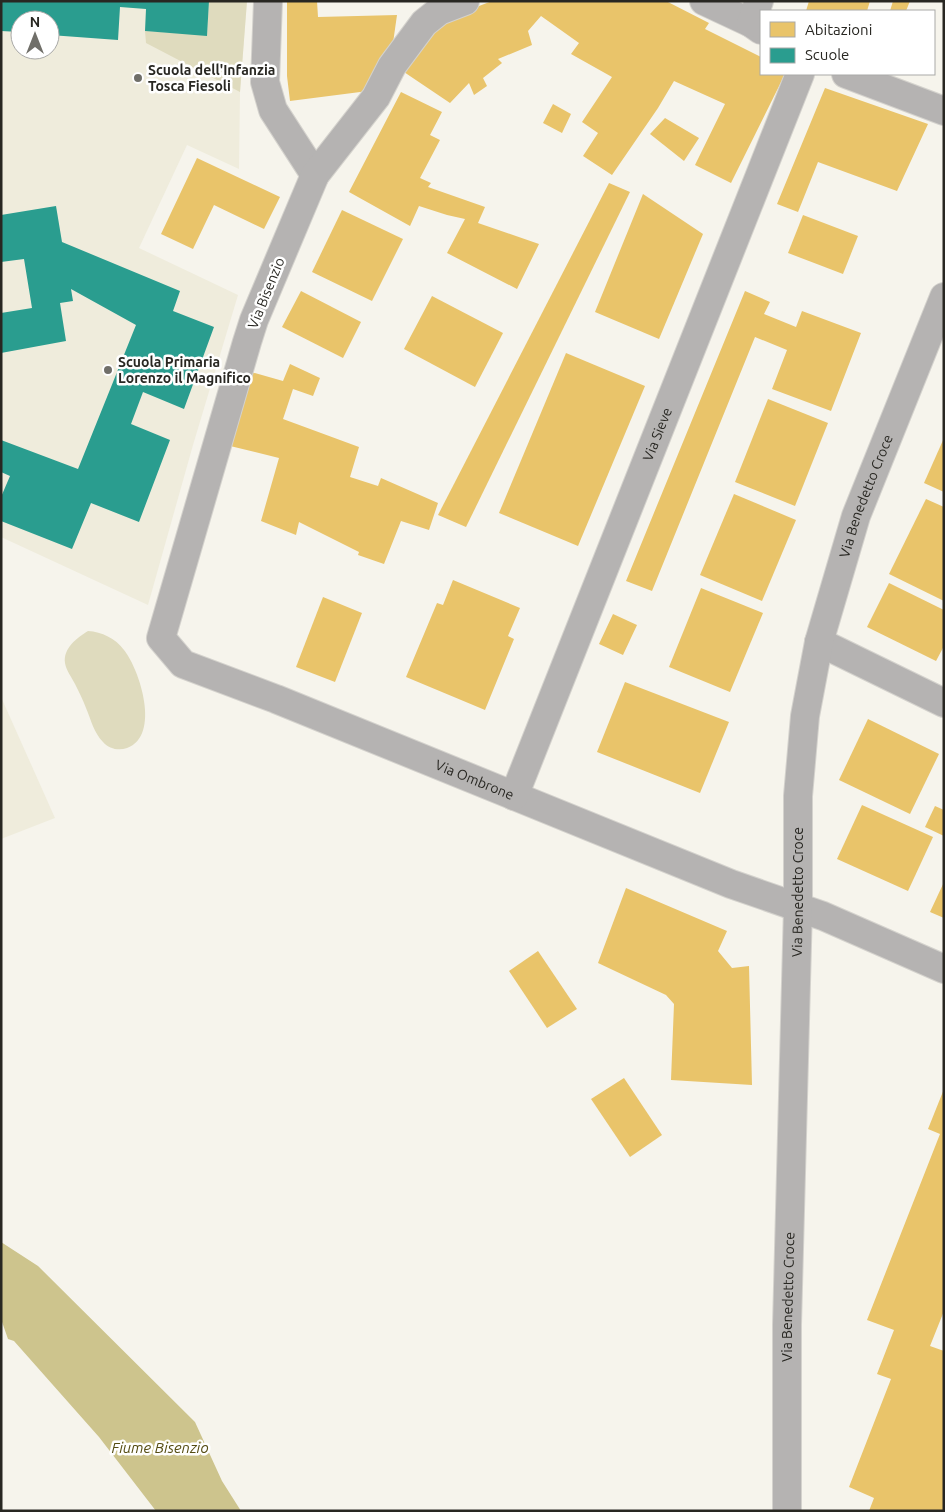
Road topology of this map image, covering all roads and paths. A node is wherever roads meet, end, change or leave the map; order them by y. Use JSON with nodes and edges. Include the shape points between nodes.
{"nodes":[{"id":1,"x":268,"y":1,"type":"edge"},
{"id":2,"x":465,"y":1,"type":"edge"},
{"id":3,"x":704,"y":1,"type":"edge"},
{"id":4,"x":757,"y":18,"type":"edge"},
{"id":5,"x":800,"y":75,"type":"edge"},
{"id":6,"x":849,"y":75,"type":"edge"},
{"id":7,"x":944,"y":111,"type":"edge"},
{"id":8,"x":315,"y":175,"type":"junction"},
{"id":9,"x":944,"y":297,"type":"edge"},
{"id":10,"x":161,"y":638,"type":"joint"},
{"id":11,"x":819,"y":642,"type":"junction"},
{"id":12,"x":944,"y":703,"type":"edge"},
{"id":13,"x":514,"y":796,"type":"junction"},
{"id":14,"x":798,"y":907,"type":"junction"},
{"id":15,"x":944,"y":968,"type":"edge"},
{"id":16,"x":787,"y":1511,"type":"edge"}],
"edges":[{"from":1,"to":8,"type":"street","via":[[265,82],[273,110]]},
{"from":2,"to":8,"type":"street","name":"Via Bisenzio","via":[[439,11],[424,23],[392,66],[376,96]]},
{"from":3,"to":4,"type":"street"},
{"from":5,"to":13,"type":"street","name":"Via Sieve"},
{"from":6,"to":7,"type":"street"},
{"from":8,"to":10,"type":"street","name":"Via Bisenzio","via":[[254,320]]},
{"from":9,"to":11,"type":"street","name":"Via Benedetto Croce","via":[[856,516]]},
{"from":10,"to":13,"type":"street","name":"Via Ombrone","via":[[183,664]]},
{"from":11,"to":12,"type":"street"},
{"from":11,"to":14,"type":"street","name":"Via Benedetto Croce","via":[[805,716],[798,796]]},
{"from":13,"to":14,"type":"street","name":"Via Ombrone","via":[[731,884]]},
{"from":14,"to":15,"type":"street","name":"Via Ombrone"},
{"from":14,"to":16,"type":"street","name":"Via Benedetto Croce","via":[[787,1325]]}]}
